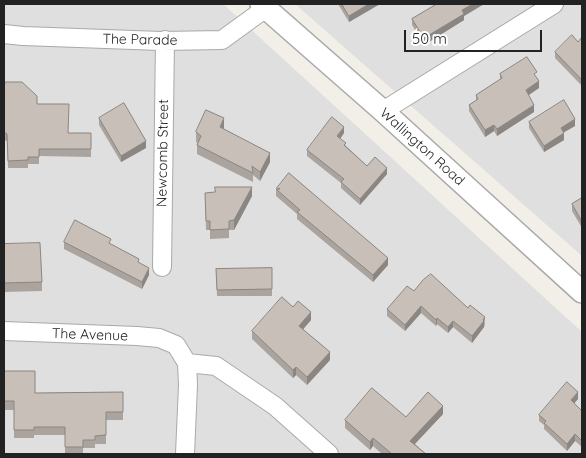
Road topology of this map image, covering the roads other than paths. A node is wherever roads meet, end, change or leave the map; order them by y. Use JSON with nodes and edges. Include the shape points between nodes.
{"nodes":[{"id":1,"x":554,"y":4,"type":"edge"},
{"id":2,"x":263,"y":6,"type":"edge"},
{"id":3,"x":4,"y":34,"type":"edge"},
{"id":4,"x":165,"y":40,"type":"junction"},
{"id":5,"x":383,"y":111,"type":"junction"},
{"id":6,"x":162,"y":267,"type":"dead end"},
{"id":7,"x":582,"y":292,"type":"edge"},
{"id":8,"x":4,"y":331,"type":"edge"},
{"id":9,"x":187,"y":363,"type":"junction"},
{"id":10,"x":185,"y":454,"type":"edge"},
{"id":11,"x":329,"y":454,"type":"edge"}],
"edges":[{"from":1,"to":5,"type":"street"},
{"from":2,"to":4,"type":"street","name":"The Parade","via":[[222,40]]},
{"from":2,"to":5,"type":"street","name":"Wallington Road"},
{"from":3,"to":4,"type":"street","name":"The Parade"},
{"from":4,"to":6,"type":"street","name":"Newcomb Street"},
{"from":5,"to":7,"type":"street","name":"Wallington Road"},
{"from":8,"to":9,"type":"street","name":"The Avenue","via":[[159,338],[176,345]]},
{"from":9,"to":10,"type":"street"},
{"from":9,"to":11,"type":"street","via":[[216,366],[275,406]]}]}
